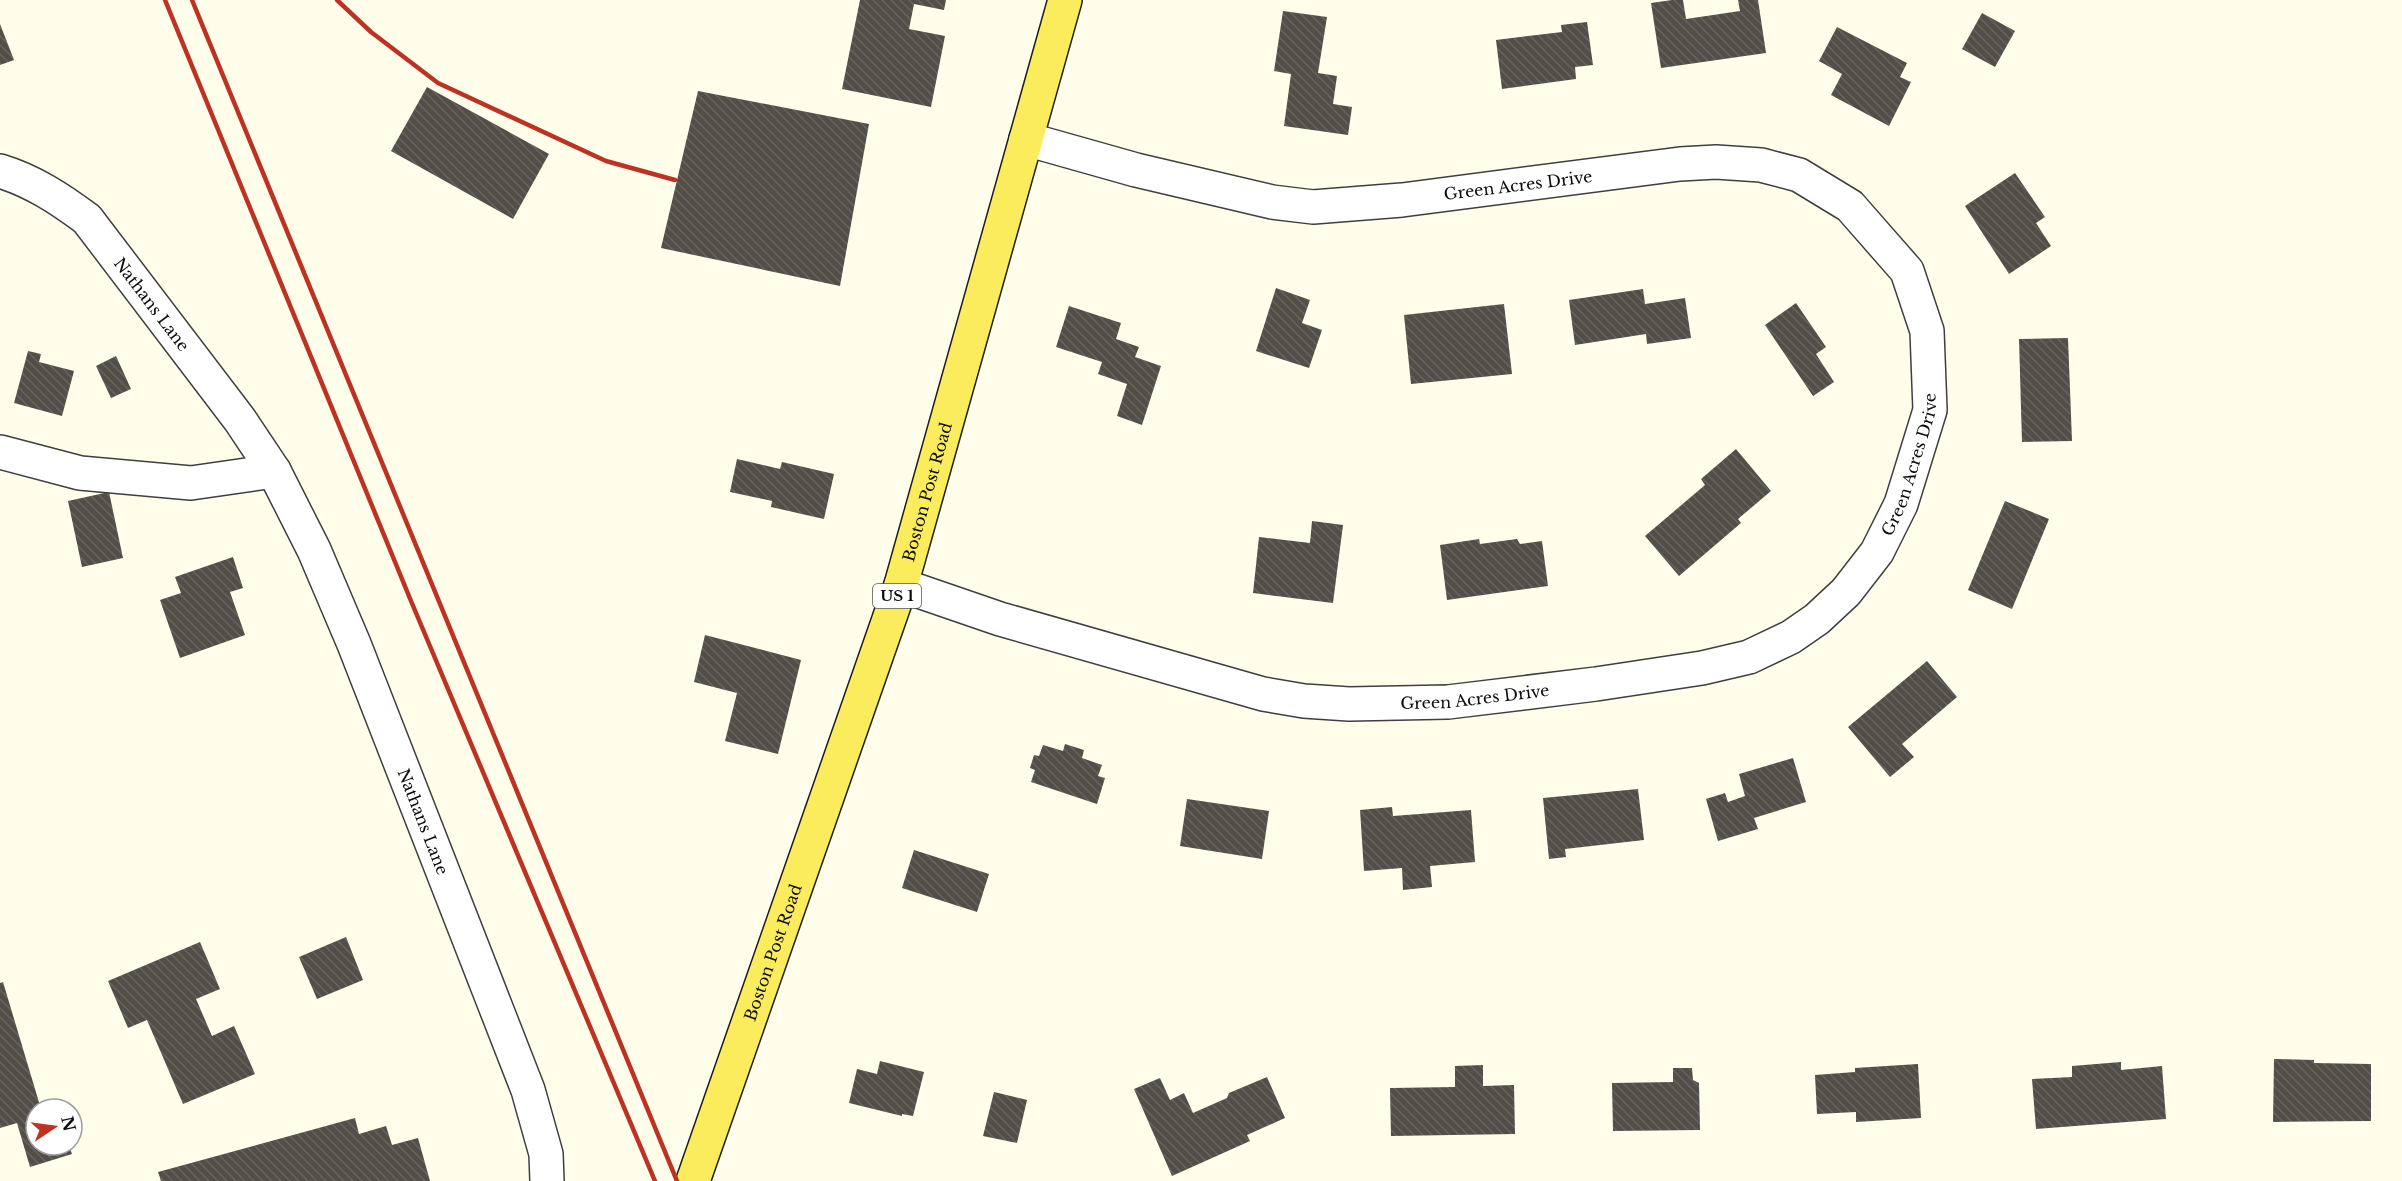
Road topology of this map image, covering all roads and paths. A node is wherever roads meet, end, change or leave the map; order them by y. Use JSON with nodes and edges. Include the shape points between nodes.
{"nodes":[{"id":1,"x":1065,"y":0,"type":"edge"},
{"id":2,"x":1026,"y":139,"type":"junction"},
{"id":3,"x":0,"y":171,"type":"edge"},
{"id":4,"x":0,"y":452,"type":"edge"},
{"id":5,"x":274,"y":471,"type":"junction"},
{"id":6,"x":901,"y":585,"type":"junction"},
{"id":7,"x":547,"y":1181,"type":"edge"},
{"id":8,"x":693,"y":1181,"type":"edge"}],
"edges":[{"from":1,"to":2,"type":"main road","name":"Boston Post Road","number":"US 1"},
{"from":2,"to":6,"type":"main road","name":"Boston Post Road","number":"US 1"},
{"from":2,"to":6,"type":"street","name":"Green Acres Drive","via":[[1260,200],[1313,207],[1402,200],[1680,164],[1761,165],[1799,175],[1850,206],[1907,271],[1927,332],[1930,410],[1901,504],[1877,552],[1846,591],[1817,620],[1791,637],[1749,657],[1702,668],[1448,702],[1371,705],[1304,701],[1263,694],[1012,622]]},
{"from":3,"to":5,"type":"street","name":"Nathans Lane","via":[[55,195],[87,219],[240,420]]},
{"from":4,"to":5,"type":"street","via":[[80,473],[191,483]]},
{"from":5,"to":7,"type":"street","name":"Nathans Lane","via":[[314,550],[354,644],[528,1090],[546,1154]]},
{"from":6,"to":8,"type":"main road","name":"Boston Post Road","number":"US 1"}]}
